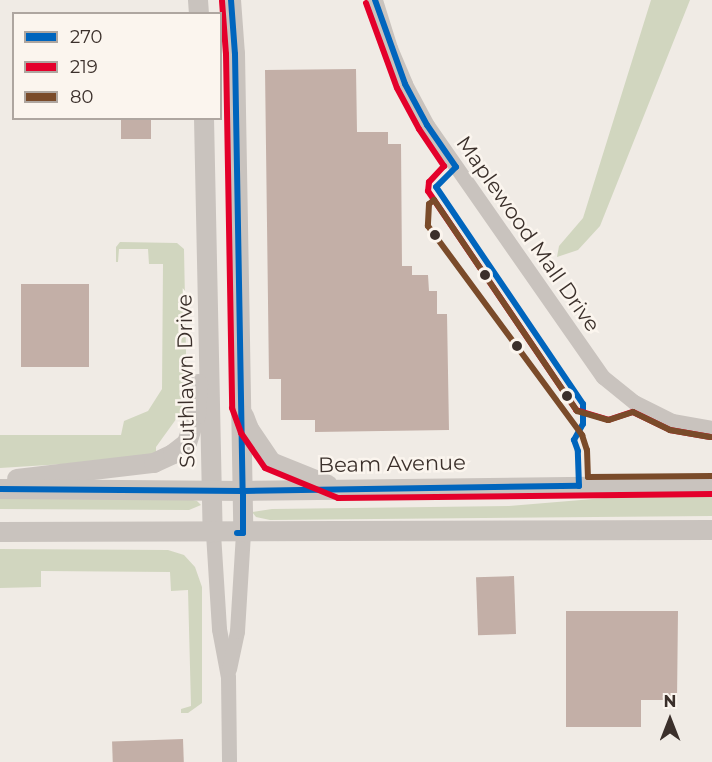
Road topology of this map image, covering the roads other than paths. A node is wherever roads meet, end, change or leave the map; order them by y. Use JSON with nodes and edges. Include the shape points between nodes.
{"nodes":[{"id":1,"x":231,"y":0,"type":"edge"},
{"id":2,"x":375,"y":0,"type":"edge"},
{"id":3,"x":204,"y":120,"type":"edge"},
{"id":4,"x":208,"y":307,"type":"junction"},
{"id":5,"x":241,"y":407,"type":"junction"},
{"id":6,"x":712,"y":428,"type":"edge"},
{"id":7,"x":0,"y":481,"type":"edge"},
{"id":8,"x":712,"y":485,"type":"edge"},
{"id":9,"x":0,"y":489,"type":"edge"},
{"id":10,"x":339,"y":489,"type":"junction"},
{"id":11,"x":212,"y":491,"type":"junction"},
{"id":12,"x":243,"y":491,"type":"junction"},
{"id":13,"x":712,"y":530,"type":"edge"},
{"id":14,"x":0,"y":532,"type":"edge"},
{"id":15,"x":213,"y":533,"type":"junction"},
{"id":16,"x":243,"y":533,"type":"junction"},
{"id":17,"x":228,"y":677,"type":"junction"},
{"id":18,"x":229,"y":762,"type":"edge"}],
"edges":[{"from":1,"to":5,"type":"street","name":"Southlawn Drive"},
{"from":2,"to":6,"type":"street","name":"Maplewood Mall Drive","via":[[398,67],[427,125],[603,377],[634,402],[672,421]]},
{"from":3,"to":4,"type":"street","name":"Southlawn Drive"},
{"from":4,"to":7,"type":"street","via":[[196,415],[187,443],[154,463]]},
{"from":4,"to":11,"type":"street","name":"Southlawn Drive"},
{"from":5,"to":10,"type":"street","via":[[249,429],[271,462]]},
{"from":5,"to":12,"type":"street","name":"Southlawn Drive"},
{"from":8,"to":10,"type":"street","name":"Beam Avenue"},
{"from":9,"to":11,"type":"street","name":"Beam Avenue"},
{"from":10,"to":12,"type":"street","name":"Beam Avenue"},
{"from":11,"to":12,"type":"street","name":"Beam Avenue"},
{"from":11,"to":15,"type":"street","name":"Southlawn Drive"},
{"from":12,"to":16,"type":"street","name":"Southlawn Drive"},
{"from":13,"to":16,"type":"street"},
{"from":14,"to":15,"type":"street"},
{"from":15,"to":16,"type":"street"},
{"from":15,"to":17,"type":"street","name":"Southlawn Drive","via":[[219,629]]},
{"from":16,"to":17,"type":"street","name":"Southlawn Drive","via":[[237,631]]},
{"from":17,"to":18,"type":"street","name":"Southlawn Drive"}]}
